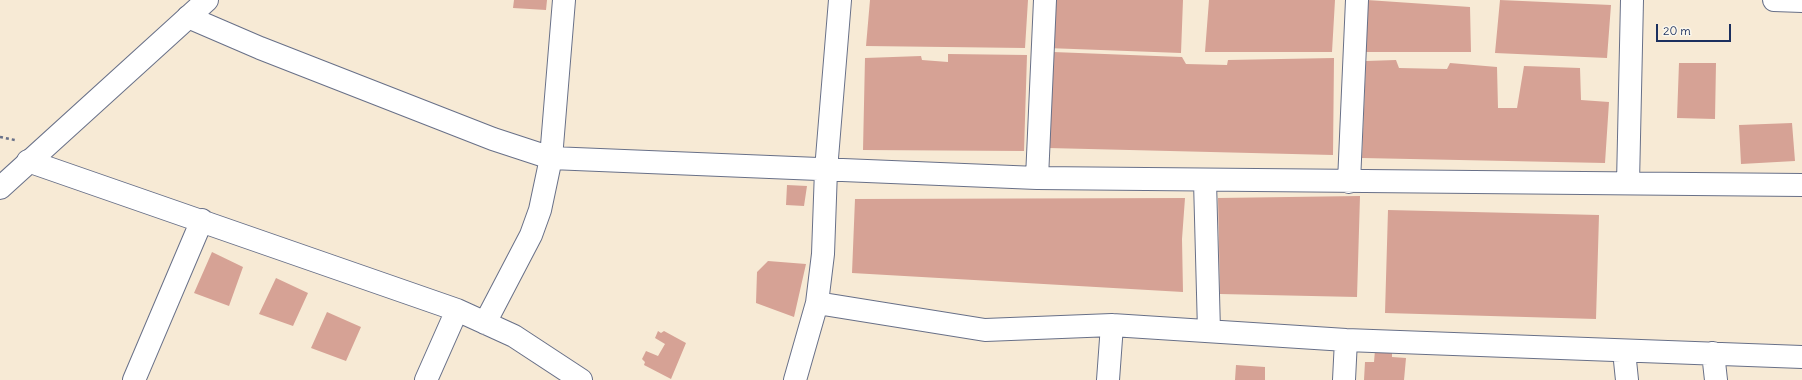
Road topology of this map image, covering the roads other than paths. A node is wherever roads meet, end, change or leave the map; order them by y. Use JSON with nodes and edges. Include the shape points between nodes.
{"nodes":[{"id":1,"x":207,"y":0,"type":"edge"},
{"id":2,"x":564,"y":0,"type":"edge"},
{"id":3,"x":840,"y":0,"type":"edge"},
{"id":4,"x":1045,"y":0,"type":"edge"},
{"id":5,"x":1357,"y":0,"type":"edge"},
{"id":6,"x":1632,"y":0,"type":"edge"},
{"id":7,"x":1774,"y":0,"type":"edge"},
{"id":8,"x":1802,"y":1,"type":"edge"},
{"id":9,"x":188,"y":17,"type":"junction"},
{"id":10,"x":551,"y":158,"type":"junction"},
{"id":11,"x":28,"y":161,"type":"junction"},
{"id":12,"x":826,"y":170,"type":"junction"},
{"id":13,"x":1037,"y":178,"type":"junction"},
{"id":14,"x":1205,"y":181,"type":"junction"},
{"id":15,"x":1349,"y":182,"type":"junction"},
{"id":16,"x":1628,"y":183,"type":"junction"},
{"id":17,"x":1802,"y":185,"type":"edge"},
{"id":18,"x":0,"y":188,"type":"edge"},
{"id":19,"x":202,"y":220,"type":"junction"},
{"id":20,"x":817,"y":303,"type":"junction"},
{"id":21,"x":457,"y":310,"type":"junction"},
{"id":22,"x":485,"y":323,"type":"junction"},
{"id":23,"x":1112,"y":325,"type":"junction"},
{"id":24,"x":1209,"y":331,"type":"junction"},
{"id":25,"x":1346,"y":340,"type":"junction"},
{"id":26,"x":1624,"y":351,"type":"junction"},
{"id":27,"x":1713,"y":353,"type":"junction"},
{"id":28,"x":1802,"y":357,"type":"edge"},
{"id":29,"x":134,"y":380,"type":"edge"},
{"id":30,"x":426,"y":380,"type":"edge"},
{"id":31,"x":581,"y":380,"type":"edge"},
{"id":32,"x":796,"y":380,"type":"edge"},
{"id":33,"x":1108,"y":380,"type":"edge"},
{"id":34,"x":1344,"y":380,"type":"edge"},
{"id":35,"x":1627,"y":380,"type":"edge"},
{"id":36,"x":1716,"y":380,"type":"edge"}],
"edges":[{"from":1,"to":9,"type":"street"},
{"from":2,"to":10,"type":"street"},
{"from":3,"to":12,"type":"street"},
{"from":4,"to":13,"type":"street"},
{"from":5,"to":15,"type":"street"},
{"from":6,"to":16,"type":"street"},
{"from":7,"to":8,"type":"street"},
{"from":9,"to":10,"type":"street","via":[[260,48],[493,139]]},
{"from":9,"to":11,"type":"street"},
{"from":10,"to":12,"type":"street"},
{"from":10,"to":22,"type":"street","via":[[540,210],[531,235]]},
{"from":11,"to":18,"type":"street"},
{"from":11,"to":19,"type":"street"},
{"from":12,"to":13,"type":"street"},
{"from":12,"to":20,"type":"street","via":[[823,254]]},
{"from":13,"to":14,"type":"street"},
{"from":14,"to":15,"type":"street"},
{"from":14,"to":24,"type":"street"},
{"from":15,"to":16,"type":"street"},
{"from":16,"to":17,"type":"street"},
{"from":19,"to":21,"type":"street"},
{"from":19,"to":29,"type":"street"},
{"from":20,"to":23,"type":"street","via":[[984,330]]},
{"from":20,"to":32,"type":"street"},
{"from":21,"to":22,"type":"street"},
{"from":21,"to":30,"type":"street"},
{"from":22,"to":31,"type":"street","via":[[514,336]]},
{"from":23,"to":24,"type":"street"},
{"from":23,"to":33,"type":"street"},
{"from":24,"to":25,"type":"street"},
{"from":25,"to":26,"type":"street"},
{"from":25,"to":34,"type":"street"},
{"from":26,"to":27,"type":"street"},
{"from":26,"to":35,"type":"street"},
{"from":27,"to":28,"type":"street"},
{"from":27,"to":36,"type":"street"}]}
